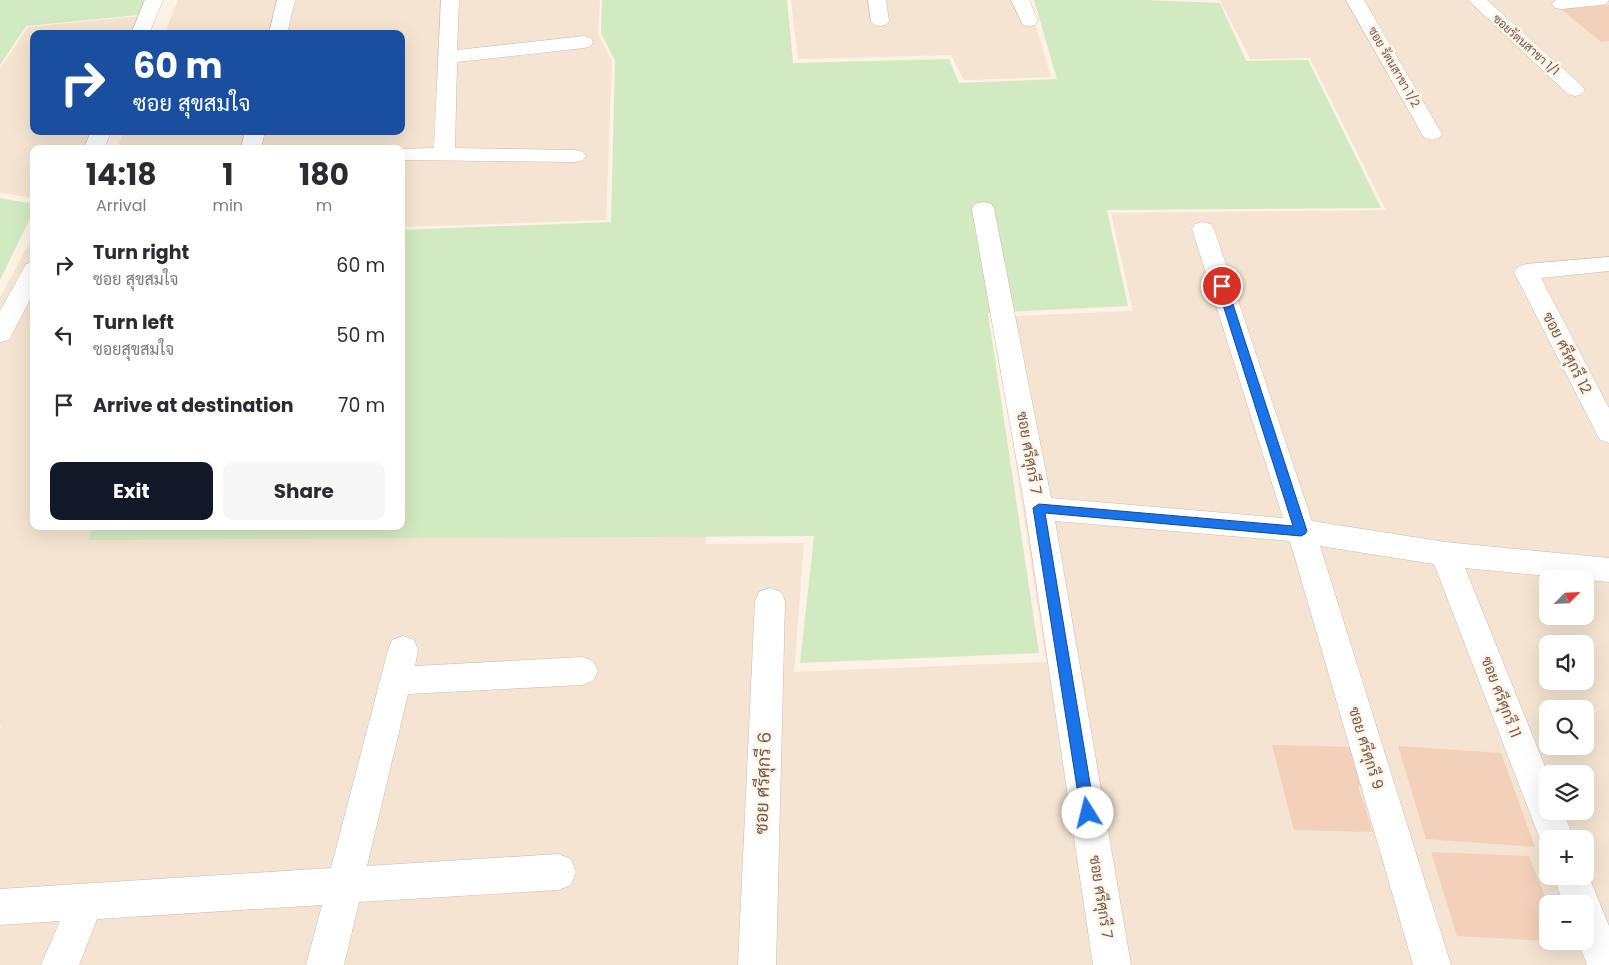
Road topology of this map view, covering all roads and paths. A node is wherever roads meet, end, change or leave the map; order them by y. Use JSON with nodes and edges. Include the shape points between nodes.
{"nodes":[{"id":1,"x":154,"y":0,"type":"edge"},
{"id":2,"x":286,"y":0,"type":"edge"},
{"id":3,"x":450,"y":0,"type":"edge"},
{"id":4,"x":877,"y":0,"type":"edge"},
{"id":5,"x":1020,"y":0,"type":"edge"},
{"id":6,"x":1355,"y":0,"type":"edge"},
{"id":7,"x":1477,"y":0,"type":"edge"},
{"id":8,"x":1600,"y":0,"type":"edge"},
{"id":9,"x":1562,"y":4,"type":"dead end"},
{"id":10,"x":880,"y":21,"type":"dead end"},
{"id":11,"x":1029,"y":22,"type":"dead end"},
{"id":12,"x":142,"y":30,"type":"edge"},
{"id":13,"x":279,"y":30,"type":"edge"},
{"id":14,"x":584,"y":42,"type":"dead end"},
{"id":15,"x":448,"y":57,"type":"junction"},
{"id":16,"x":1575,"y":90,"type":"dead end"},
{"id":17,"x":1432,"y":134,"type":"dead end"},
{"id":18,"x":405,"y":154,"type":"edge"},
{"id":19,"x":444,"y":154,"type":"junction"},
{"id":20,"x":576,"y":156,"type":"dead end"},
{"id":21,"x":983,"y":209,"type":"dead end"},
{"id":22,"x":1204,"y":229,"type":"dead end"},
{"id":23,"x":1609,"y":264,"type":"edge"},
{"id":24,"x":30,"y":277,"type":"edge"},
{"id":25,"x":0,"y":334,"type":"edge"},
{"id":26,"x":1609,"y":434,"type":"edge"},
{"id":27,"x":1039,"y":508,"type":"junction"},
{"id":28,"x":1301,"y":531,"type":"junction"},
{"id":29,"x":1445,"y":554,"type":"junction"},
{"id":30,"x":1609,"y":570,"type":"edge"},
{"id":31,"x":770,"y":601,"type":"dead end"},
{"id":32,"x":403,"y":650,"type":"dead end"},
{"id":33,"x":582,"y":671,"type":"dead end"},
{"id":34,"x":395,"y":681,"type":"junction"},
{"id":35,"x":1552,"y":830,"type":"edge"},
{"id":36,"x":558,"y":872,"type":"dead end"},
{"id":37,"x":344,"y":886,"type":"junction"},
{"id":38,"x":86,"y":902,"type":"junction"},
{"id":39,"x":0,"y":907,"type":"edge"},
{"id":40,"x":1594,"y":934,"type":"edge"},
{"id":41,"x":60,"y":965,"type":"edge"},
{"id":42,"x":325,"y":965,"type":"edge"},
{"id":43,"x":757,"y":965,"type":"edge"},
{"id":44,"x":1112,"y":965,"type":"edge"},
{"id":45,"x":1432,"y":965,"type":"edge"},
{"id":46,"x":1606,"y":965,"type":"edge"}],
"edges":[{"from":1,"to":12,"type":"street"},
{"from":2,"to":13,"type":"street"},
{"from":3,"to":15,"type":"street"},
{"from":4,"to":10,"type":"street"},
{"from":5,"to":11,"type":"street"},
{"from":6,"to":17,"type":"street","name":"ซอย รัตนสาขา 1/2"},
{"from":7,"to":16,"type":"street","name":"ซอยรัตนสาขา 1/1"},
{"from":8,"to":9,"type":"street"},
{"from":14,"to":15,"type":"street"},
{"from":15,"to":19,"type":"street"},
{"from":18,"to":19,"type":"street"},
{"from":19,"to":20,"type":"street"},
{"from":21,"to":27,"type":"street","name":"ซอย ศรีศุกรี 7"},
{"from":22,"to":28,"type":"street","name":"ซอย ศรีศุกรี 9"},
{"from":23,"to":26,"type":"street","name":"ซอย ศรีศุกรี 12","via":[[1526,272]]},
{"from":24,"to":25,"type":"street"},
{"from":27,"to":28,"type":"street"},
{"from":27,"to":44,"type":"street","name":"ซอย ศรีศุกรี 7"},
{"from":28,"to":29,"type":"street"},
{"from":28,"to":45,"type":"street","name":"ซอย ศรีศุกรี 9"},
{"from":29,"to":30,"type":"street"},
{"from":29,"to":35,"type":"street","name":"ซอย ศรีศุกรี 11"},
{"from":31,"to":43,"type":"street","name":"ซอย ศรีศุกรี 6"},
{"from":32,"to":34,"type":"street"},
{"from":33,"to":34,"type":"street"},
{"from":34,"to":37,"type":"street"},
{"from":36,"to":37,"type":"street"},
{"from":37,"to":38,"type":"street"},
{"from":37,"to":42,"type":"street"},
{"from":38,"to":39,"type":"street"},
{"from":38,"to":41,"type":"street"},
{"from":40,"to":46,"type":"street"}]}
